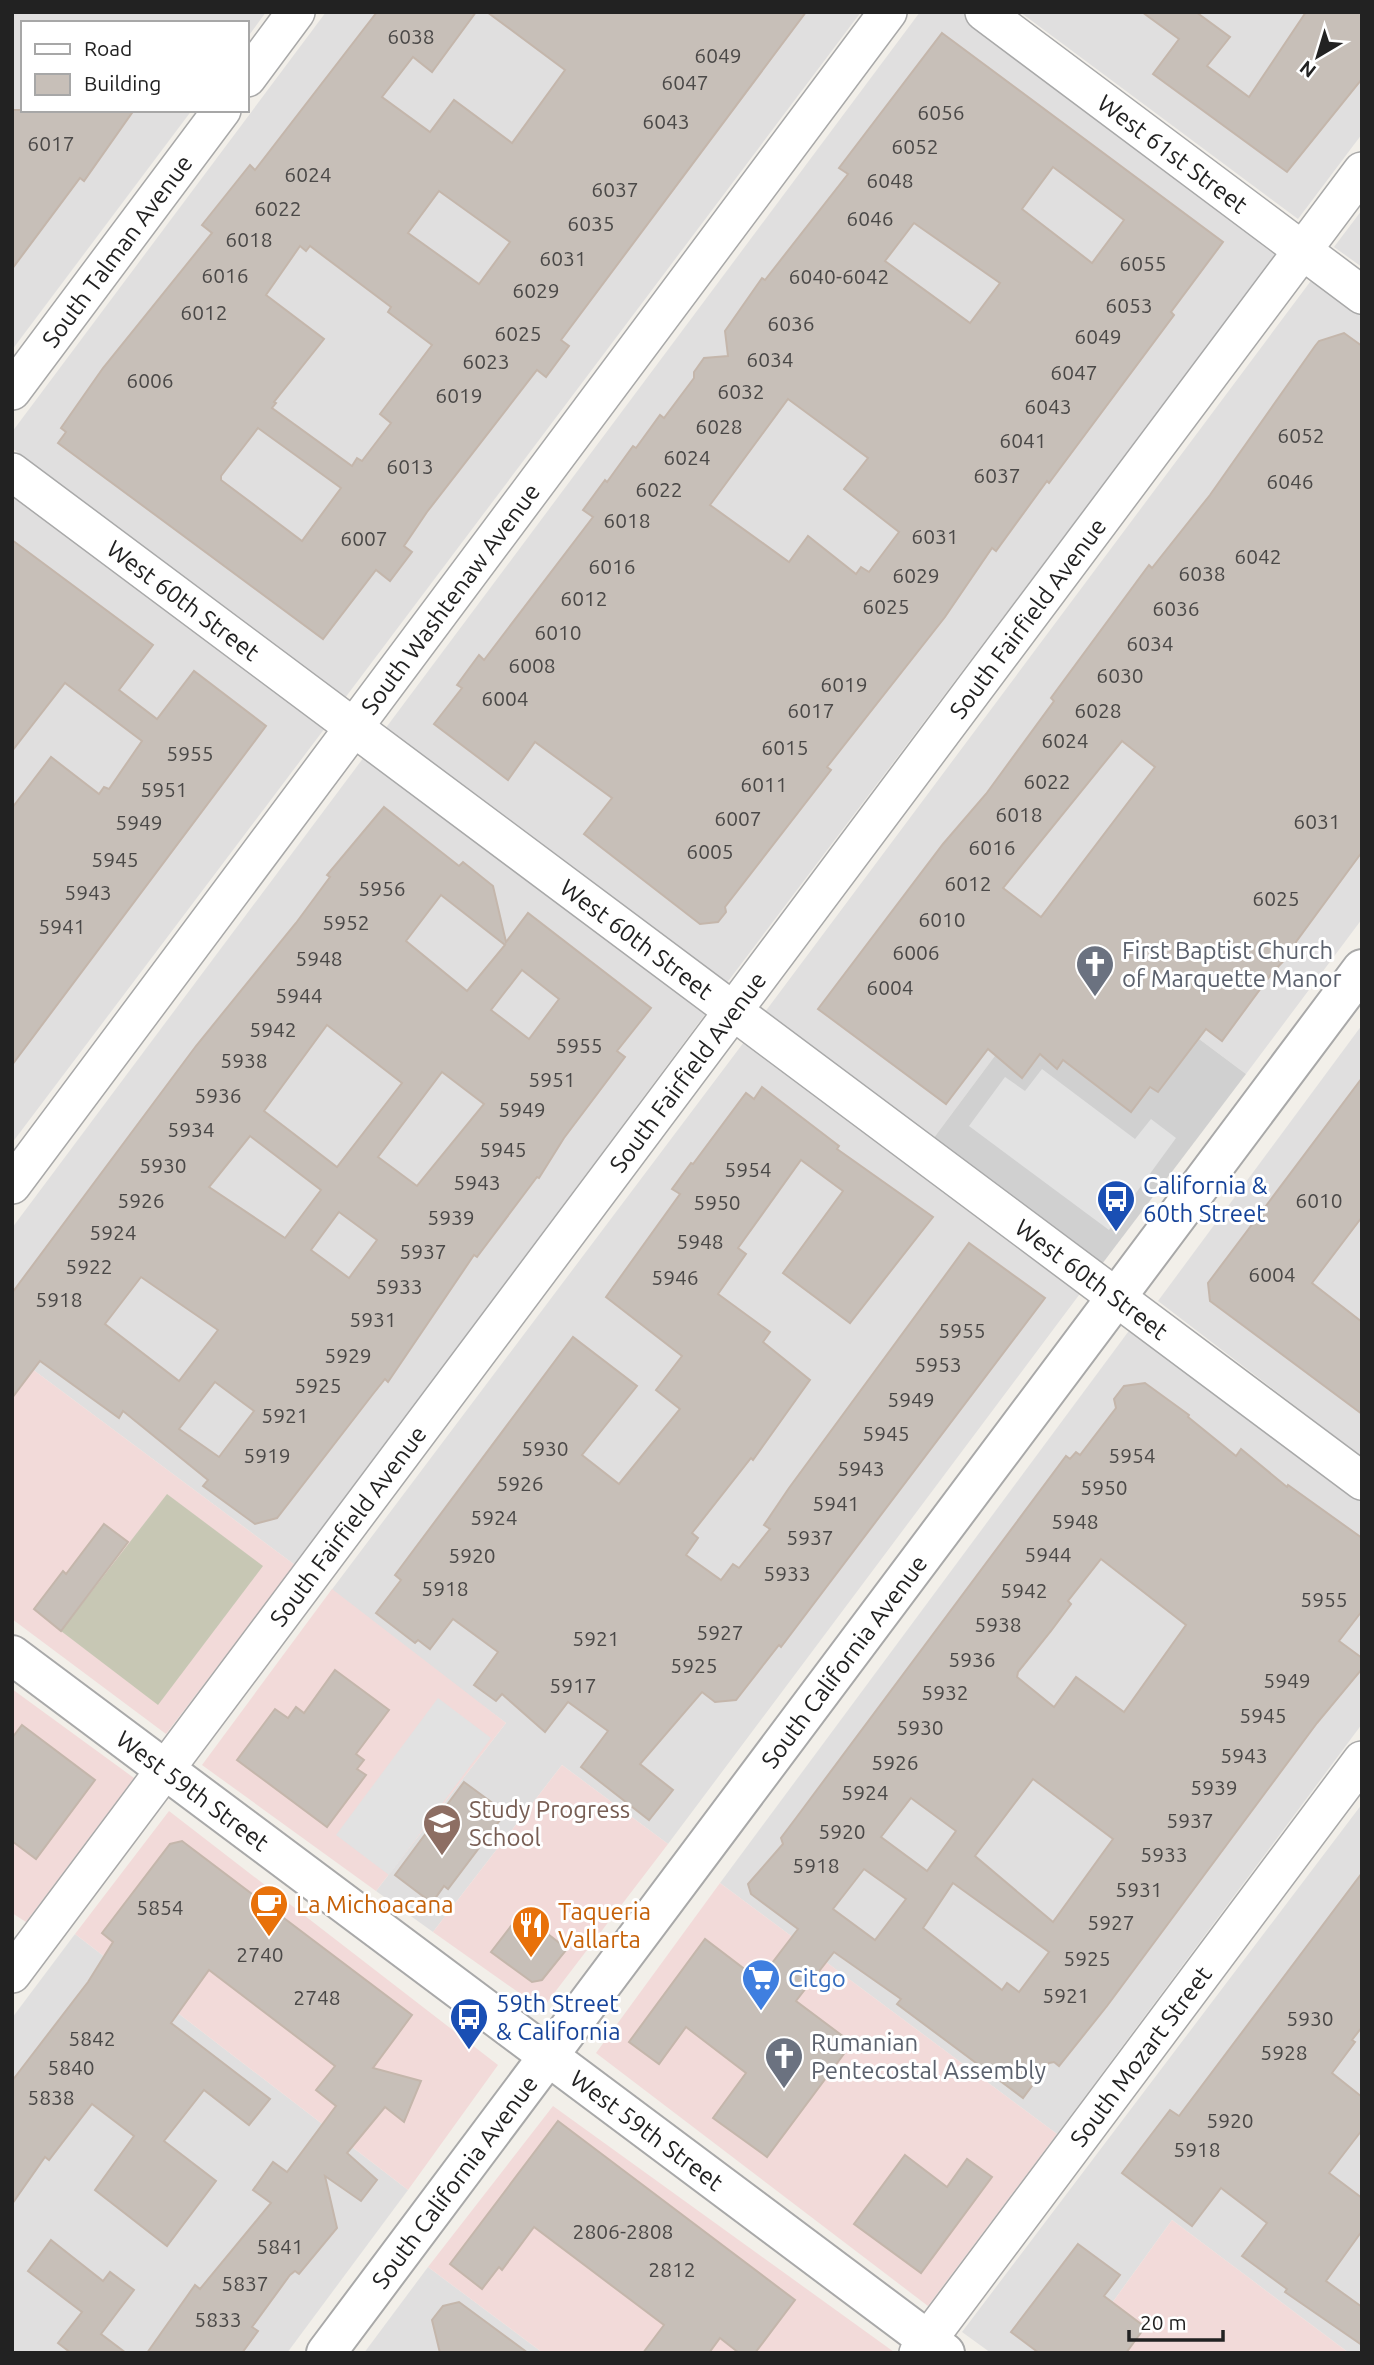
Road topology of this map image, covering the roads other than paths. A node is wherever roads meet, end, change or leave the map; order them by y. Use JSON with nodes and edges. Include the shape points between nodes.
{"nodes":[{"id":1,"x":296,"y":12,"type":"edge"},
{"id":2,"x":888,"y":12,"type":"edge"},
{"id":3,"x":984,"y":12,"type":"edge"},
{"id":4,"x":248,"y":77,"type":"edge"},
{"id":5,"x":221,"y":112,"type":"edge"},
{"id":6,"x":1362,"y":171,"type":"edge"},
{"id":7,"x":1302,"y":251,"type":"junction"},
{"id":8,"x":1362,"y":295,"type":"edge"},
{"id":9,"x":12,"y":391,"type":"edge"},
{"id":10,"x":12,"y":472,"type":"edge"},
{"id":11,"x":352,"y":727,"type":"junction"},
{"id":12,"x":1362,"y":969,"type":"edge"},
{"id":13,"x":733,"y":1011,"type":"junction"},
{"id":14,"x":12,"y":1185,"type":"edge"},
{"id":15,"x":1116,"y":1298,"type":"junction"},
{"id":16,"x":1362,"y":1481,"type":"edge"},
{"id":17,"x":12,"y":1655,"type":"edge"},
{"id":18,"x":1362,"y":1760,"type":"edge"},
{"id":19,"x":165,"y":1769,"type":"junction"},
{"id":20,"x":12,"y":1973,"type":"edge"},
{"id":21,"x":548,"y":2056,"type":"junction"},
{"id":22,"x":930,"y":2348,"type":"edge"},
{"id":23,"x":326,"y":2353,"type":"edge"}],
"edges":[{"from":1,"to":4,"type":"street"},
{"from":2,"to":11,"type":"street","name":"South Washtenaw Avenue"},
{"from":3,"to":7,"type":"street","name":"West 61st Street"},
{"from":5,"to":9,"type":"street","name":"South Talman Avenue"},
{"from":6,"to":7,"type":"street","name":"South Fairfield Avenue"},
{"from":7,"to":8,"type":"street","name":"West 61st Street"},
{"from":7,"to":13,"type":"street","name":"South Fairfield Avenue"},
{"from":10,"to":11,"type":"street","name":"West 60th Street"},
{"from":11,"to":13,"type":"street","name":"West 60th Street"},
{"from":11,"to":14,"type":"street","name":"South Washtenaw Avenue"},
{"from":12,"to":15,"type":"street","name":"South California Avenue"},
{"from":13,"to":15,"type":"street","name":"West 60th Street"},
{"from":13,"to":19,"type":"street","name":"South Fairfield Avenue"},
{"from":15,"to":16,"type":"street","name":"West 60th Street"},
{"from":15,"to":21,"type":"street","name":"South California Avenue"},
{"from":17,"to":19,"type":"street","name":"West 59th Street"},
{"from":18,"to":22,"type":"street","name":"South Mozart Street"},
{"from":19,"to":20,"type":"street","name":"South Fairfield Avenue"},
{"from":19,"to":21,"type":"street","name":"West 59th Street"},
{"from":21,"to":22,"type":"street","name":"West 59th Street"},
{"from":21,"to":23,"type":"street","name":"South California Avenue"}]}
